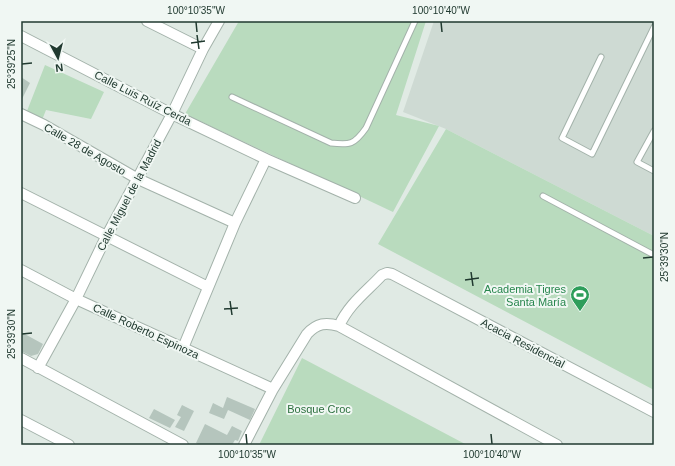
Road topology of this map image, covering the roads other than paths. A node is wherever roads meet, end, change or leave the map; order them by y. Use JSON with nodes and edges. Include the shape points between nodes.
{"nodes":[{"id":1,"x":147,"y":21,"type":"edge"},
{"id":2,"x":219,"y":21,"type":"edge"},
{"id":3,"x":416,"y":21,"type":"edge"},
{"id":4,"x":654,"y":27,"type":"edge"},
{"id":5,"x":21,"y":36,"type":"edge"},
{"id":6,"x":203,"y":49,"type":"junction"},
{"id":7,"x":601,"y":57,"type":"dead end"},
{"id":8,"x":232,"y":98,"type":"dead end"},
{"id":9,"x":21,"y":114,"type":"edge"},
{"id":10,"x":172,"y":114,"type":"junction"},
{"id":11,"x":654,"y":130,"type":"edge"},
{"id":12,"x":266,"y":159,"type":"junction"},
{"id":13,"x":654,"y":171,"type":"edge"},
{"id":14,"x":138,"y":179,"type":"junction"},
{"id":15,"x":21,"y":193,"type":"edge"},
{"id":16,"x":542,"y":196,"type":"dead end"},
{"id":17,"x":355,"y":198,"type":"dead end"},
{"id":18,"x":235,"y":223,"type":"junction"},
{"id":19,"x":106,"y":237,"type":"junction"},
{"id":20,"x":654,"y":255,"type":"edge"},
{"id":21,"x":21,"y":270,"type":"edge"},
{"id":22,"x":208,"y":287,"type":"junction"},
{"id":23,"x":76,"y":299,"type":"junction"},
{"id":24,"x":339,"y":326,"type":"junction"},
{"id":25,"x":183,"y":348,"type":"junction"},
{"id":26,"x":21,"y":358,"type":"edge"},
{"id":27,"x":38,"y":368,"type":"junction"},
{"id":28,"x":273,"y":388,"type":"junction"},
{"id":29,"x":654,"y":412,"type":"edge"},
{"id":30,"x":21,"y":420,"type":"edge"},
{"id":31,"x":69,"y":445,"type":"edge"},
{"id":32,"x":182,"y":445,"type":"edge"},
{"id":33,"x":244,"y":445,"type":"edge"},
{"id":34,"x":557,"y":445,"type":"edge"}],
"edges":[{"from":1,"to":6,"type":"street"},
{"from":2,"to":6,"type":"street","name":"Calle Miguel de la Madrid"},
{"from":3,"to":8,"type":"lane","via":[[358,140],[345,144],[331,143]]},
{"from":4,"to":7,"type":"lane","via":[[592,154],[562,138]]},
{"from":5,"to":10,"type":"street","name":"Calle Luis Ruíz Cerda"},
{"from":6,"to":10,"type":"street","name":"Calle Miguel de la Madrid"},
{"from":9,"to":14,"type":"street","name":"Calle 28 de Agosto"},
{"from":10,"to":12,"type":"street","name":"Calle Luis Ruíz Cerda"},
{"from":10,"to":14,"type":"street","name":"Calle Miguel de la Madrid"},
{"from":11,"to":13,"type":"lane","via":[[637,162]]},
{"from":12,"to":17,"type":"street","name":"Calle Luis Ruíz Cerda"},
{"from":12,"to":18,"type":"street"},
{"from":14,"to":18,"type":"street","name":"Calle 28 de Agosto"},
{"from":14,"to":19,"type":"street","name":"Calle Miguel de la Madrid"},
{"from":15,"to":19,"type":"street"},
{"from":16,"to":20,"type":"lane"},
{"from":18,"to":22,"type":"street"},
{"from":19,"to":22,"type":"street"},
{"from":19,"to":23,"type":"street","name":"Calle Miguel de la Madrid"},
{"from":21,"to":23,"type":"street","name":"Calle Roberto Espinoza"},
{"from":22,"to":25,"type":"street"},
{"from":23,"to":25,"type":"street","name":"Calle Roberto Espinoza"},
{"from":23,"to":27,"type":"street","name":"Calle Miguel de la Madrid"},
{"from":24,"to":28,"type":"street","via":[[328,323],[313,328]]},
{"from":24,"to":29,"type":"street","name":"Acacia Residencial","via":[[352,304],[382,275],[392,274]]},
{"from":24,"to":34,"type":"street"},
{"from":25,"to":28,"type":"street","name":"Calle Roberto Espinoza"},
{"from":26,"to":27,"type":"street"},
{"from":27,"to":32,"type":"street"},
{"from":28,"to":33,"type":"street"},
{"from":30,"to":31,"type":"street"}]}
